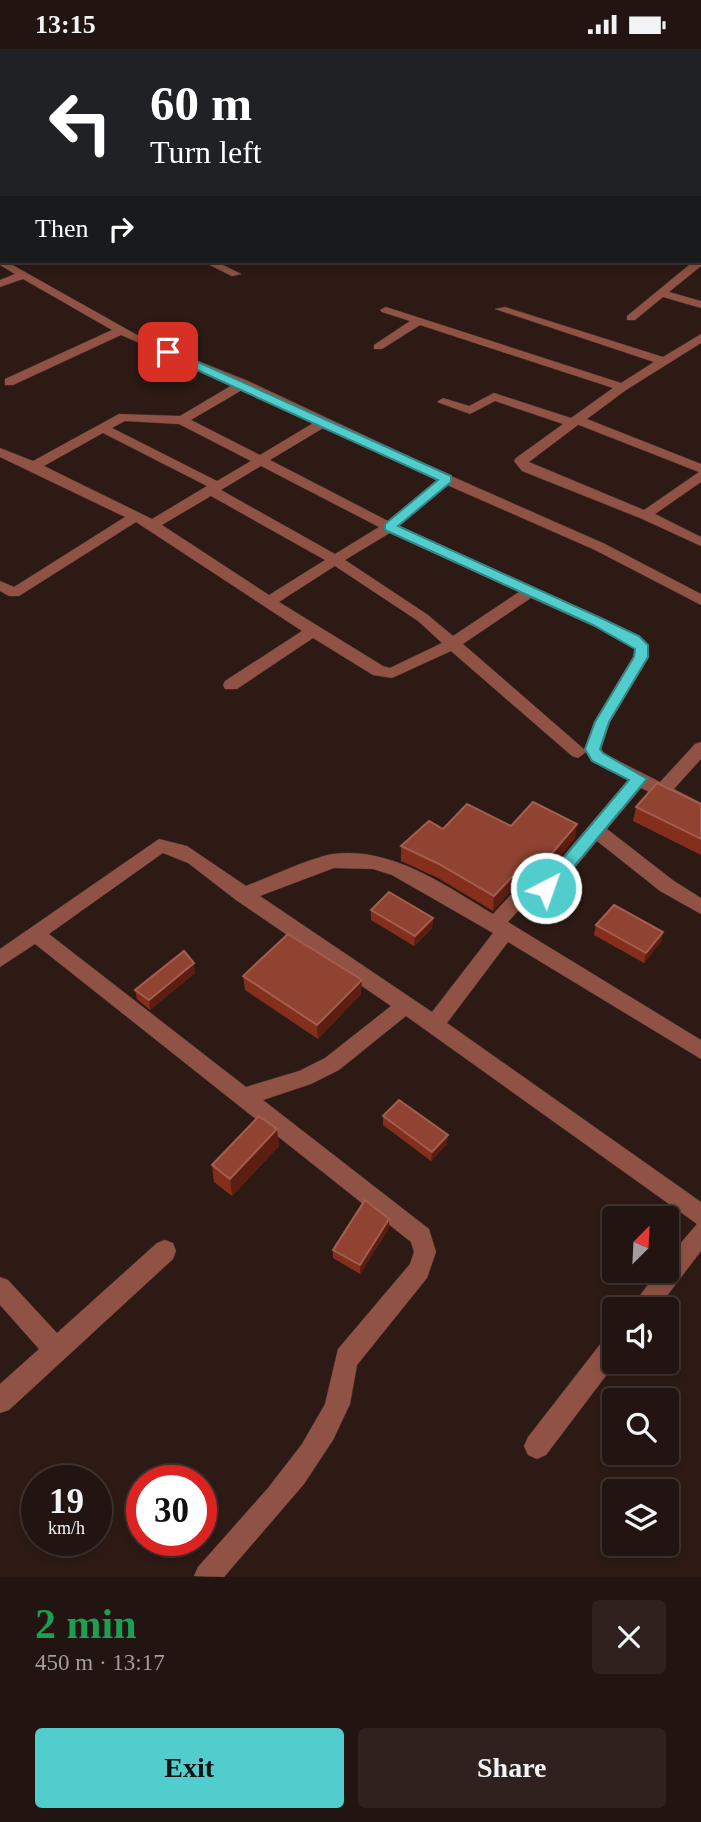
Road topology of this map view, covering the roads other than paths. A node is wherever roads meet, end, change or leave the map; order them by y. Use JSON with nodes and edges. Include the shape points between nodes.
{"nodes":[{"id":1,"x":3,"y":263,"type":"edge"},
{"id":2,"x":211,"y":263,"type":"edge"},
{"id":3,"x":696,"y":263,"type":"edge"},
{"id":4,"x":236,"y":274,"type":"dead end"},
{"id":5,"x":23,"y":275,"type":"junction"},
{"id":6,"x":0,"y":284,"type":"edge"},
{"id":7,"x":661,"y":293,"type":"junction"},
{"id":8,"x":701,"y":305,"type":"edge"},
{"id":9,"x":501,"y":309,"type":"dead end"},
{"id":10,"x":386,"y":310,"type":"dead end"},
{"id":11,"x":631,"y":319,"type":"dead end"},
{"id":12,"x":418,"y":321,"type":"junction"},
{"id":13,"x":121,"y":330,"type":"junction"},
{"id":14,"x":701,"y":338,"type":"edge"},
{"id":15,"x":378,"y":347,"type":"dead end"},
{"id":16,"x":664,"y":361,"type":"junction"},
{"id":17,"x":9,"y":382,"type":"dead end"},
{"id":18,"x":244,"y":384,"type":"junction"},
{"id":19,"x":622,"y":387,"type":"junction"},
{"id":20,"x":443,"y":402,"type":"dead end"},
{"id":21,"x":182,"y":420,"type":"junction"},
{"id":22,"x":575,"y":421,"type":"junction"},
{"id":23,"x":323,"y":423,"type":"junction"},
{"id":24,"x":102,"y":428,"type":"junction"},
{"id":25,"x":0,"y":451,"type":"edge"},
{"id":26,"x":257,"y":460,"type":"junction"},
{"id":27,"x":34,"y":466,"type":"junction"},
{"id":28,"x":701,"y":469,"type":"edge"},
{"id":29,"x":701,"y":476,"type":"edge"},
{"id":30,"x":446,"y":479,"type":"junction"},
{"id":31,"x":214,"y":488,"type":"junction"},
{"id":32,"x":645,"y":515,"type":"junction"},
{"id":33,"x":136,"y":516,"type":"junction"},
{"id":34,"x":152,"y":525,"type":"junction"},
{"id":35,"x":389,"y":527,"type":"junction"},
{"id":36,"x":701,"y":542,"type":"edge"},
{"id":37,"x":337,"y":561,"type":"junction"},
{"id":38,"x":0,"y":585,"type":"edge"},
{"id":39,"x":531,"y":591,"type":"junction"},
{"id":40,"x":701,"y":600,"type":"edge"},
{"id":41,"x":268,"y":602,"type":"junction"},
{"id":42,"x":313,"y":631,"type":"junction"},
{"id":43,"x":452,"y":644,"type":"junction"},
{"id":44,"x":232,"y":685,"type":"dead end"},
{"id":45,"x":701,"y":748,"type":"edge"},
{"id":46,"x":578,"y":752,"type":"dead end"},
{"id":47,"x":639,"y":779,"type":"junction"},
{"id":48,"x":662,"y":791,"type":"junction"},
{"id":49,"x":701,"y":811,"type":"edge"},
{"id":50,"x":597,"y":831,"type":"junction"},
{"id":51,"x":243,"y":895,"type":"junction"},
{"id":52,"x":701,"y":907,"type":"edge"},
{"id":53,"x":505,"y":931,"type":"junction"},
{"id":54,"x":35,"y":934,"type":"junction"},
{"id":55,"x":0,"y":959,"type":"edge"},
{"id":56,"x":407,"y":1004,"type":"junction"},
{"id":57,"x":435,"y":1023,"type":"junction"},
{"id":58,"x":701,"y":1050,"type":"edge"},
{"id":59,"x":245,"y":1096,"type":"junction"},
{"id":60,"x":701,"y":1215,"type":"edge"},
{"id":61,"x":701,"y":1233,"type":"edge"},
{"id":62,"x":165,"y":1251,"type":"dead end"},
{"id":63,"x":0,"y":1288,"type":"edge"},
{"id":64,"x":651,"y":1297,"type":"edge"},
{"id":65,"x":57,"y":1350,"type":"junction"},
{"id":66,"x":602,"y":1362,"type":"edge"},
{"id":67,"x":0,"y":1401,"type":"edge"},
{"id":68,"x":537,"y":1446,"type":"dead end"},
{"id":69,"x":207,"y":1576,"type":"edge"}],
"edges":[{"from":1,"to":5,"type":"street"},
{"from":2,"to":4,"type":"street"},
{"from":3,"to":7,"type":"street"},
{"from":5,"to":6,"type":"street"},
{"from":5,"to":13,"type":"street"},
{"from":7,"to":8,"type":"street"},
{"from":7,"to":11,"type":"street"},
{"from":9,"to":16,"type":"street"},
{"from":10,"to":12,"type":"street"},
{"from":12,"to":15,"type":"street"},
{"from":12,"to":19,"type":"street"},
{"from":13,"to":17,"type":"street"},
{"from":13,"to":18,"type":"street"},
{"from":14,"to":16,"type":"street"},
{"from":16,"to":19,"type":"street"},
{"from":18,"to":21,"type":"street"},
{"from":18,"to":23,"type":"street"},
{"from":19,"to":22,"type":"street"},
{"from":20,"to":22,"type":"street","via":[[470,410],[487,399],[501,398]]},
{"from":21,"to":24,"type":"street","via":[[132,415]]},
{"from":21,"to":26,"type":"street"},
{"from":22,"to":28,"type":"street"},
{"from":22,"to":32,"type":"street","via":[[523,458],[522,464]]},
{"from":23,"to":26,"type":"street"},
{"from":23,"to":30,"type":"street"},
{"from":24,"to":27,"type":"street"},
{"from":24,"to":31,"type":"street"},
{"from":25,"to":27,"type":"street"},
{"from":26,"to":31,"type":"street"},
{"from":26,"to":35,"type":"street"},
{"from":27,"to":33,"type":"street"},
{"from":29,"to":32,"type":"street"},
{"from":30,"to":35,"type":"street"},
{"from":30,"to":40,"type":"street","via":[[600,547]]},
{"from":31,"to":34,"type":"street"},
{"from":31,"to":37,"type":"street"},
{"from":32,"to":36,"type":"street"},
{"from":33,"to":34,"type":"street"},
{"from":33,"to":38,"type":"street","via":[[14,593]]},
{"from":34,"to":41,"type":"street"},
{"from":35,"to":37,"type":"street"},
{"from":35,"to":39,"type":"street"},
{"from":37,"to":41,"type":"street"},
{"from":37,"to":43,"type":"street","via":[[423,618]]},
{"from":39,"to":43,"type":"street"},
{"from":39,"to":47,"type":"street","via":[[634,639],[643,648],[602,722],[593,749],[597,757]]},
{"from":41,"to":42,"type":"street"},
{"from":42,"to":43,"type":"street","via":[[367,666],[392,673]]},
{"from":42,"to":44,"type":"street"},
{"from":43,"to":46,"type":"street"},
{"from":45,"to":48,"type":"street"},
{"from":47,"to":48,"type":"street"},
{"from":47,"to":50,"type":"street"},
{"from":48,"to":49,"type":"street"},
{"from":50,"to":52,"type":"street"},
{"from":50,"to":53,"type":"street","via":[[496,923]]},
{"from":51,"to":53,"type":"street","via":[[316,865],[351,859],[373,862],[398,870]]},
{"from":51,"to":54,"type":"street","via":[[167,844]]},
{"from":51,"to":56,"type":"street"},
{"from":53,"to":57,"type":"street"},
{"from":53,"to":58,"type":"street"},
{"from":54,"to":55,"type":"street"},
{"from":54,"to":59,"type":"street"},
{"from":56,"to":57,"type":"street"},
{"from":56,"to":59,"type":"street","via":[[332,1065]]},
{"from":57,"to":60,"type":"street"},
{"from":59,"to":69,"type":"street","via":[[401,1217],[421,1236],[425,1252],[419,1270],[347,1358],[336,1409],[297,1471]]},
{"from":61,"to":64,"type":"street"},
{"from":62,"to":65,"type":"street"},
{"from":63,"to":65,"type":"street"},
{"from":65,"to":67,"type":"street"},
{"from":66,"to":68,"type":"street"}]}
